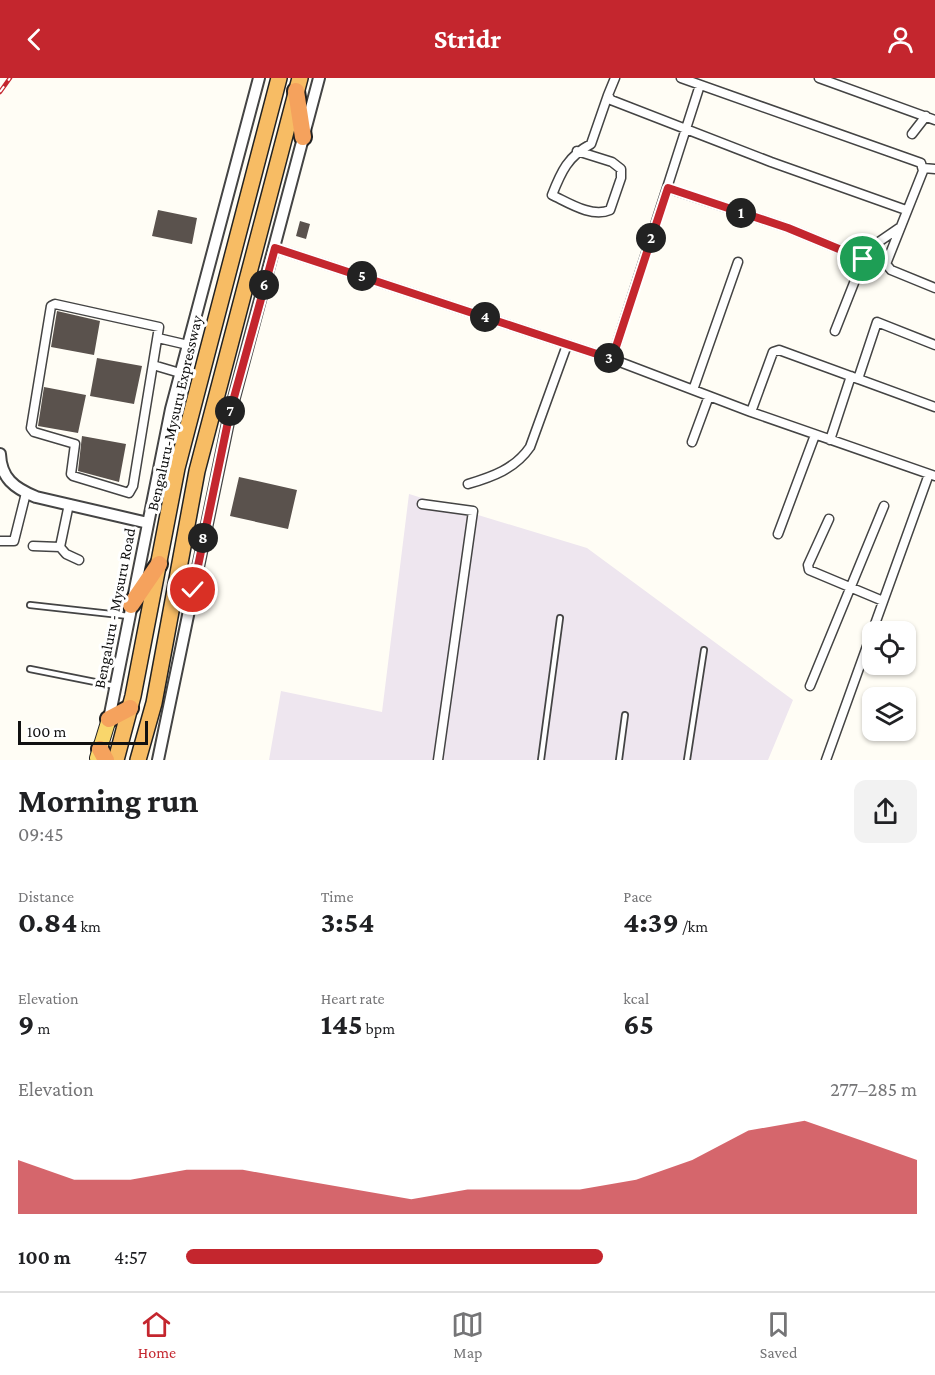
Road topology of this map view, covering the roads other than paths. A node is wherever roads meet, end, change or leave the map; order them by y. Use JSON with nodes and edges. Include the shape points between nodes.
{"nodes":[{"id":1,"x":259,"y":78,"type":"edge"},
{"id":2,"x":279,"y":78,"type":"edge"},
{"id":3,"x":320,"y":78,"type":"edge"},
{"id":4,"x":615,"y":78,"type":"edge"},
{"id":5,"x":681,"y":78,"type":"edge"},
{"id":6,"x":819,"y":78,"type":"edge"},
{"id":7,"x":298,"y":84,"type":"edge"},
{"id":8,"x":699,"y":85,"type":"junction"},
{"id":9,"x":608,"y":95,"type":"junction"},
{"id":10,"x":926,"y":116,"type":"junction"},
{"id":11,"x":935,"y":120,"type":"edge"},
{"id":12,"x":687,"y":129,"type":"junction"},
{"id":13,"x":912,"y":134,"type":"dead end"},
{"id":14,"x":303,"y":137,"type":"junction"},
{"id":15,"x":577,"y":151,"type":"junction"},
{"id":16,"x":923,"y":168,"type":"junction"},
{"id":17,"x":935,"y":170,"type":"edge"},
{"id":18,"x":668,"y":188,"type":"junction"},
{"id":19,"x":906,"y":210,"type":"junction"},
{"id":20,"x":899,"y":228,"type":"junction"},
{"id":21,"x":275,"y":248,"type":"junction"},
{"id":22,"x":863,"y":259,"type":"junction"},
{"id":23,"x":738,"y":262,"type":"dead end"},
{"id":24,"x":935,"y":288,"type":"edge"},
{"id":25,"x":835,"y":331,"type":"dead end"},
{"id":26,"x":158,"y":338,"type":"junction"},
{"id":27,"x":188,"y":345,"type":"junction"},
{"id":28,"x":567,"y":345,"type":"junction"},
{"id":29,"x":935,"y":345,"type":"edge"},
{"id":30,"x":612,"y":359,"type":"junction"},
{"id":31,"x":153,"y":365,"type":"junction"},
{"id":32,"x":180,"y":373,"type":"junction"},
{"id":33,"x":855,"y":377,"type":"junction"},
{"id":34,"x":693,"y":390,"type":"junction"},
{"id":35,"x":709,"y":396,"type":"junction"},
{"id":36,"x":935,"y":407,"type":"edge"},
{"id":37,"x":751,"y":412,"type":"junction"},
{"id":38,"x":815,"y":435,"type":"junction"},
{"id":39,"x":830,"y":440,"type":"junction"},
{"id":40,"x":692,"y":442,"type":"dead end"},
{"id":41,"x":0,"y":454,"type":"edge"},
{"id":42,"x":932,"y":475,"type":"edge"},
{"id":43,"x":468,"y":484,"type":"dead end"},
{"id":44,"x":26,"y":493,"type":"junction"},
{"id":45,"x":69,"y":504,"type":"junction"},
{"id":46,"x":422,"y":504,"type":"dead end"},
{"id":47,"x":884,"y":506,"type":"dead end"},
{"id":48,"x":829,"y":519,"type":"dead end"},
{"id":49,"x":148,"y":523,"type":"junction"},
{"id":50,"x":778,"y":534,"type":"dead end"},
{"id":51,"x":0,"y":541,"type":"edge"},
{"id":52,"x":33,"y":546,"type":"dead end"},
{"id":53,"x":60,"y":547,"type":"junction"},
{"id":54,"x":79,"y":560,"type":"dead end"},
{"id":55,"x":159,"y":564,"type":"junction"},
{"id":56,"x":850,"y":588,"type":"junction"},
{"id":57,"x":883,"y":601,"type":"junction"},
{"id":58,"x":30,"y":605,"type":"dead end"},
{"id":59,"x":130,"y":611,"type":"junction"},
{"id":60,"x":560,"y":618,"type":"dead end"},
{"id":61,"x":704,"y":650,"type":"dead end"},
{"id":62,"x":30,"y":669,"type":"dead end"},
{"id":63,"x":116,"y":686,"type":"junction"},
{"id":64,"x":810,"y":686,"type":"dead end"},
{"id":65,"x":130,"y":708,"type":"junction"},
{"id":66,"x":625,"y":715,"type":"dead end"},
{"id":67,"x":109,"y":719,"type":"junction"},
{"id":68,"x":101,"y":756,"type":"edge"},
{"id":69,"x":116,"y":760,"type":"edge"},
{"id":70,"x":138,"y":760,"type":"edge"},
{"id":71,"x":158,"y":760,"type":"edge"},
{"id":72,"x":438,"y":760,"type":"edge"},
{"id":73,"x":541,"y":760,"type":"edge"},
{"id":74,"x":619,"y":760,"type":"edge"},
{"id":75,"x":687,"y":760,"type":"edge"},
{"id":76,"x":826,"y":760,"type":"edge"}],
"edges":[{"from":1,"to":27,"type":"street","name":"Bengaluru - Mysuru Road"},
{"from":2,"to":55,"type":"highway","name":"Bengaluru-Mysuru Expressway","via":[[204,358]]},
{"from":3,"to":14,"type":"street"},
{"from":4,"to":9,"type":"street"},
{"from":5,"to":8,"type":"street"},
{"from":6,"to":10,"type":"street"},
{"from":7,"to":14,"type":"highway"},
{"from":7,"to":70,"type":"highway","via":[[197,471],[154,703]]},
{"from":8,"to":12,"type":"street"},
{"from":8,"to":16,"type":"street","via":[[921,163]]},
{"from":9,"to":12,"type":"street","via":[[611,100]]},
{"from":9,"to":15,"type":"street","via":[[591,144]]},
{"from":10,"to":11,"type":"street"},
{"from":10,"to":13,"type":"street"},
{"from":12,"to":18,"type":"street"},
{"from":12,"to":19,"type":"street"},
{"from":14,"to":21,"type":"street"},
{"from":15,"to":15,"type":"street","via":[[552,195],[591,211],[610,210],[621,168]]},
{"from":16,"to":17,"type":"street"},
{"from":16,"to":19,"type":"street"},
{"from":18,"to":22,"type":"street","via":[[788,228]]},
{"from":18,"to":30,"type":"street"},
{"from":19,"to":20,"type":"street"},
{"from":20,"to":22,"type":"street","via":[[867,250]]},
{"from":20,"to":24,"type":"street","via":[[886,260],[887,267]]},
{"from":21,"to":28,"type":"street"},
{"from":21,"to":71,"type":"street","via":[[230,412]]},
{"from":22,"to":25,"type":"street"},
{"from":23,"to":34,"type":"street"},
{"from":26,"to":27,"type":"street"},
{"from":26,"to":31,"type":"street"},
{"from":26,"to":31,"type":"street","via":[[157,326],[51,306],[31,428],[75,444],[73,476],[129,493]]},
{"from":27,"to":32,"type":"street","name":"Bengaluru - Mysuru Road"},
{"from":28,"to":30,"type":"street"},
{"from":28,"to":43,"type":"street","via":[[527,452],[498,474]]},
{"from":29,"to":33,"type":"street","via":[[877,322]]},
{"from":30,"to":34,"type":"street"},
{"from":31,"to":32,"type":"street"},
{"from":32,"to":49,"type":"street","name":"Bengaluru - Mysuru Road"},
{"from":33,"to":36,"type":"street"},
{"from":33,"to":37,"type":"street","via":[[775,350]]},
{"from":33,"to":39,"type":"street"},
{"from":34,"to":35,"type":"street"},
{"from":35,"to":37,"type":"street"},
{"from":35,"to":40,"type":"street"},
{"from":37,"to":38,"type":"street"},
{"from":38,"to":39,"type":"street"},
{"from":38,"to":50,"type":"street"},
{"from":39,"to":42,"type":"street"},
{"from":41,"to":44,"type":"street","via":[[4,475]]},
{"from":42,"to":57,"type":"street"},
{"from":44,"to":45,"type":"street"},
{"from":44,"to":51,"type":"street","via":[[14,541]]},
{"from":45,"to":49,"type":"street"},
{"from":45,"to":53,"type":"street"},
{"from":46,"to":72,"type":"street","via":[[472,512]]},
{"from":47,"to":56,"type":"street"},
{"from":48,"to":56,"type":"street","via":[[809,570]]},
{"from":49,"to":59,"type":"street","name":"Bengaluru - Mysuru Road"},
{"from":52,"to":53,"type":"street"},
{"from":53,"to":54,"type":"street"},
{"from":55,"to":59,"type":"highway"},
{"from":55,"to":65,"type":"highway","name":"Bengaluru-Mysuru Expressway"},
{"from":56,"to":57,"type":"street"},
{"from":56,"to":64,"type":"street"},
{"from":57,"to":76,"type":"street"},
{"from":58,"to":59,"type":"lane"},
{"from":59,"to":63,"type":"street","name":"Bengaluru - Mysuru Road"},
{"from":60,"to":73,"type":"lane"},
{"from":61,"to":75,"type":"lane"},
{"from":62,"to":63,"type":"lane"},
{"from":63,"to":67,"type":"street","name":"Bengaluru - Mysuru Road"},
{"from":65,"to":67,"type":"highway"},
{"from":65,"to":69,"type":"highway","name":"Bengaluru-Mysuru Expressway"},
{"from":66,"to":74,"type":"lane"},
{"from":67,"to":68,"type":"main road","name":"Bengaluru - Mysuru Road"}]}
